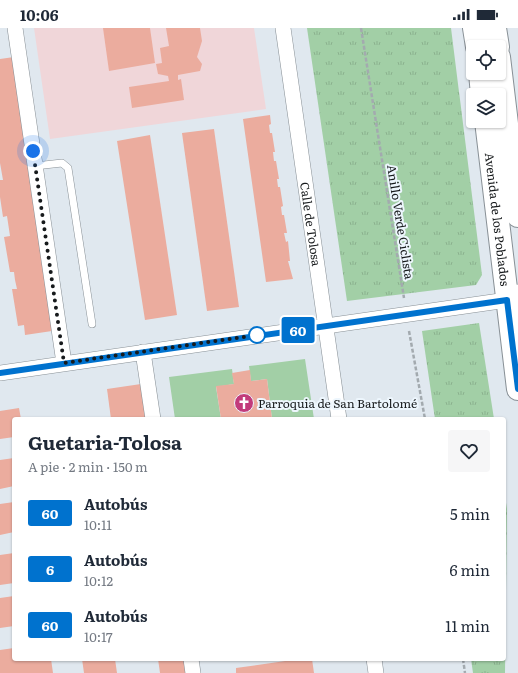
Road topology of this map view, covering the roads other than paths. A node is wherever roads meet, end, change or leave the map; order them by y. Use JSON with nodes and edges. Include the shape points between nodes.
{"nodes":[{"id":1,"x":15,"y":28,"type":"edge"},
{"id":2,"x":283,"y":28,"type":"edge"},
{"id":3,"x":474,"y":28,"type":"edge"},
{"id":4,"x":496,"y":28,"type":"edge"},
{"id":5,"x":475,"y":40,"type":"edge"},
{"id":6,"x":497,"y":40,"type":"edge"},
{"id":7,"x":502,"y":80,"type":"edge"},
{"id":8,"x":487,"y":128,"type":"edge"},
{"id":9,"x":35,"y":166,"type":"junction"},
{"id":10,"x":518,"y":216,"type":"edge"},
{"id":11,"x":512,"y":296,"type":"edge"},
{"id":12,"x":92,"y":324,"type":"dead end"},
{"id":13,"x":326,"y":327,"type":"junction"},
{"id":14,"x":143,"y":352,"type":"junction"},
{"id":15,"x":64,"y":363,"type":"junction"},
{"id":16,"x":0,"y":373,"type":"edge"},
{"id":17,"x":518,"y":389,"type":"edge"},
{"id":18,"x":154,"y":417,"type":"edge"},
{"id":19,"x":339,"y":417,"type":"edge"},
{"id":20,"x":191,"y":661,"type":"edge"},
{"id":21,"x":374,"y":661,"type":"edge"},
{"id":22,"x":193,"y":673,"type":"edge"},
{"id":23,"x":376,"y":673,"type":"edge"}],
"edges":[{"from":1,"to":9,"type":"street"},
{"from":2,"to":13,"type":"street","name":"Calle de Tolosa"},
{"from":3,"to":5,"type":"main road"},
{"from":4,"to":6,"type":"main road"},
{"from":7,"to":10,"type":"main road","name":"Avenida de los Poblados"},
{"from":8,"to":11,"type":"main road","name":"Avenida de los Poblados"},
{"from":9,"to":12,"type":"lane","via":[[62,164],[68,168]]},
{"from":9,"to":15,"type":"street"},
{"from":11,"to":13,"type":"street"},
{"from":11,"to":17,"type":"main road","name":"Avenida de los Poblados"},
{"from":13,"to":14,"type":"street"},
{"from":13,"to":19,"type":"street","name":"Calle de Tolosa"},
{"from":14,"to":15,"type":"street"},
{"from":14,"to":18,"type":"street"},
{"from":15,"to":16,"type":"street"},
{"from":20,"to":22,"type":"street"},
{"from":21,"to":23,"type":"street"}]}
